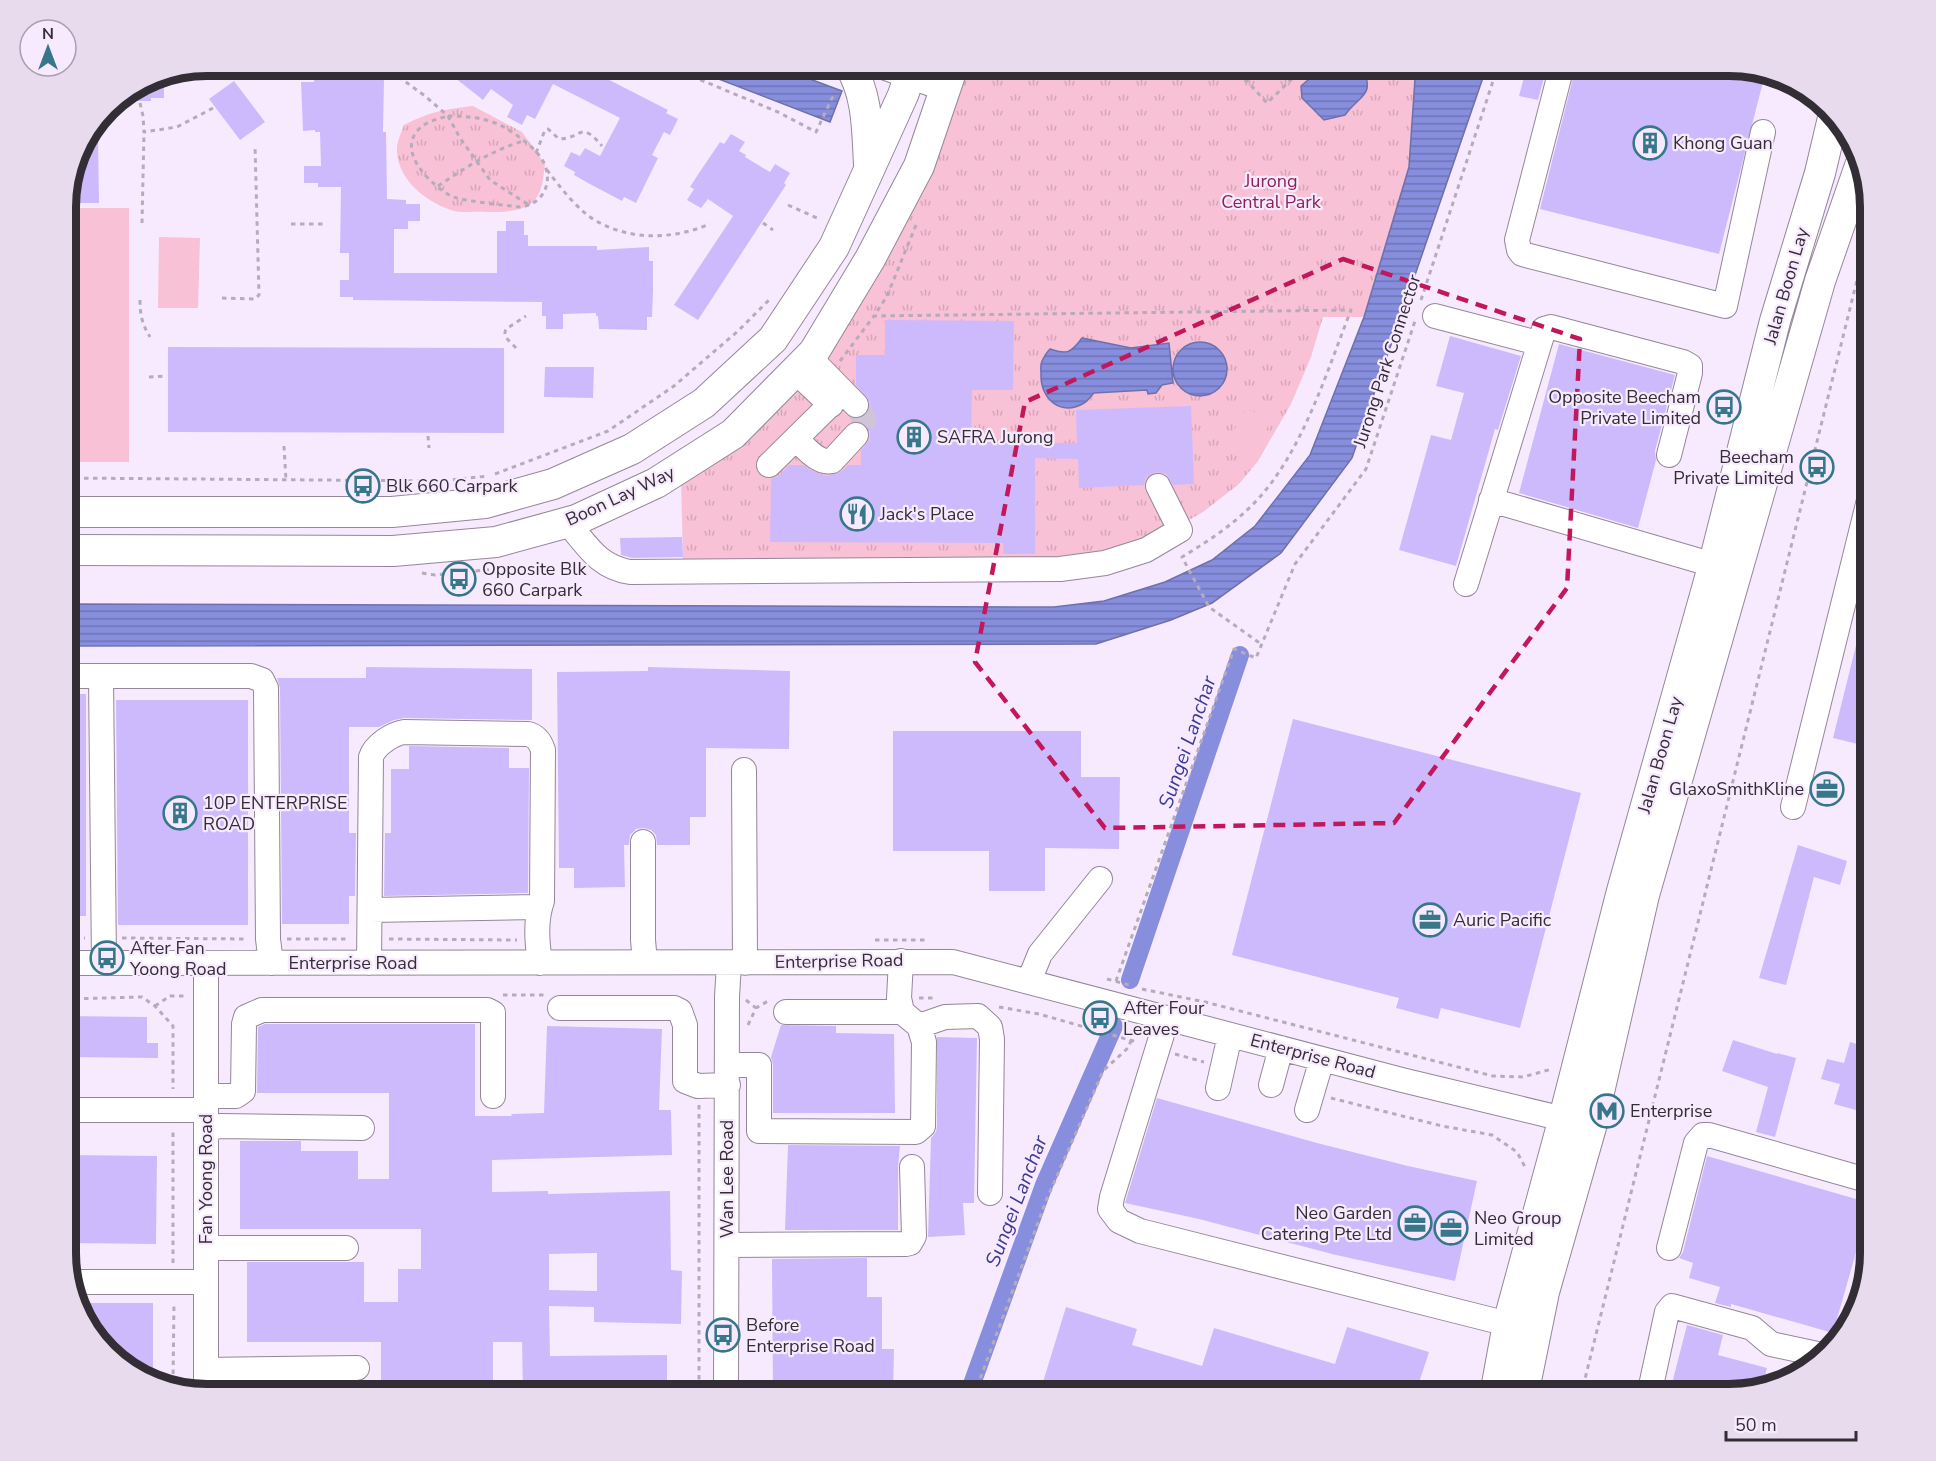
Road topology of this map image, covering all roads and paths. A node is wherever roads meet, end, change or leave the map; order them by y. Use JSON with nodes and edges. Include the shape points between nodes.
{"nodes":[{"id":1,"x":1244,"y":76,"type":"edge"},
{"id":2,"x":1295,"y":76,"type":"edge"},
{"id":3,"x":1495,"y":76,"type":"edge"},
{"id":4,"x":1559,"y":76,"type":"edge"},
{"id":5,"x":399,"y":77,"type":"edge"},
{"id":6,"x":693,"y":77,"type":"edge"},
{"id":7,"x":855,"y":77,"type":"edge"},
{"id":8,"x":909,"y":77,"type":"edge"},
{"id":9,"x":949,"y":78,"type":"edge"},
{"id":10,"x":838,"y":94,"type":"dead end"},
{"id":11,"x":140,"y":103,"type":"dead end"},
{"id":12,"x":215,"y":107,"type":"dead end"},
{"id":13,"x":448,"y":116,"type":"junction"},
{"id":14,"x":1821,"y":118,"type":"edge"},
{"id":15,"x":144,"y":132,"type":"junction"},
{"id":16,"x":1763,"y":132,"type":"dead end"},
{"id":17,"x":524,"y":141,"type":"junction"},
{"id":18,"x":255,"y":145,"type":"dead end"},
{"id":19,"x":602,"y":146,"type":"dead end"},
{"id":20,"x":536,"y":153,"type":"junction"},
{"id":21,"x":476,"y":160,"type":"junction"},
{"id":22,"x":870,"y":167,"type":"junction"},
{"id":23,"x":546,"y":169,"type":"junction"},
{"id":24,"x":1856,"y":178,"type":"edge"},
{"id":25,"x":438,"y":186,"type":"junction"},
{"id":26,"x":788,"y":205,"type":"dead end"},
{"id":27,"x":530,"y":206,"type":"junction"},
{"id":28,"x":817,"y":218,"type":"dead end"},
{"id":29,"x":919,"y":218,"type":"dead end"},
{"id":30,"x":763,"y":223,"type":"dead end"},
{"id":31,"x":142,"y":224,"type":"dead end"},
{"id":32,"x":291,"y":224,"type":"dead end"},
{"id":33,"x":324,"y":224,"type":"dead end"},
{"id":34,"x":710,"y":224,"type":"dead end"},
{"id":35,"x":773,"y":230,"type":"dead end"},
{"id":36,"x":1860,"y":269,"type":"edge"},
{"id":37,"x":776,"y":292,"type":"dead end"},
{"id":38,"x":222,"y":298,"type":"dead end"},
{"id":39,"x":140,"y":300,"type":"dead end"},
{"id":40,"x":1424,"y":310,"type":"junction"},
{"id":41,"x":526,"y":316,"type":"dead end"},
{"id":42,"x":150,"y":337,"type":"dead end"},
{"id":43,"x":1538,"y":343,"type":"junction"},
{"id":44,"x":516,"y":348,"type":"dead end"},
{"id":45,"x":802,"y":364,"type":"junction"},
{"id":46,"x":165,"y":376,"type":"dead end"},
{"id":47,"x":149,"y":377,"type":"dead end"},
{"id":48,"x":856,"y":435,"type":"tunnel mouth"},
{"id":49,"x":428,"y":436,"type":"dead end"},
{"id":50,"x":797,"y":440,"type":"junction"},
{"id":51,"x":284,"y":446,"type":"dead end"},
{"id":52,"x":429,"y":448,"type":"dead end"},
{"id":53,"x":1669,"y":455,"type":"dead end"},
{"id":54,"x":769,"y":465,"type":"dead end"},
{"id":55,"x":77,"y":478,"type":"edge"},
{"id":56,"x":286,"y":480,"type":"junction"},
{"id":57,"x":1158,"y":486,"type":"dead end"},
{"id":58,"x":1491,"y":500,"type":"junction"},
{"id":59,"x":77,"y":512,"type":"edge"},
{"id":60,"x":567,"y":522,"type":"junction"},
{"id":61,"x":1860,"y":536,"type":"edge"},
{"id":62,"x":77,"y":550,"type":"edge"},
{"id":63,"x":1713,"y":567,"type":"junction"},
{"id":64,"x":1467,"y":584,"type":"dead end"},
{"id":65,"x":1261,"y":644,"type":"junction"},
{"id":66,"x":77,"y":676,"type":"edge"},
{"id":67,"x":101,"y":676,"type":"junction"},
{"id":68,"x":744,"y":770,"type":"dead end"},
{"id":69,"x":1793,"y":807,"type":"dead end"},
{"id":70,"x":643,"y":842,"type":"dead end"},
{"id":71,"x":1100,"y":879,"type":"dead end"},
{"id":72,"x":539,"y":907,"type":"junction"},
{"id":73,"x":370,"y":910,"type":"junction"},
{"id":74,"x":901,"y":961,"type":"junction"},
{"id":75,"x":645,"y":962,"type":"junction"},
{"id":76,"x":77,"y":963,"type":"edge"},
{"id":77,"x":104,"y":963,"type":"junction"},
{"id":78,"x":271,"y":963,"type":"junction"},
{"id":79,"x":369,"y":963,"type":"junction"},
{"id":80,"x":540,"y":963,"type":"junction"},
{"id":81,"x":737,"y":963,"type":"junction"},
{"id":82,"x":206,"y":964,"type":"junction"},
{"id":83,"x":1029,"y":981,"type":"junction"},
{"id":84,"x":1116,"y":982,"type":"dead end"},
{"id":85,"x":1144,"y":989,"type":"dead end"},
{"id":86,"x":77,"y":999,"type":"edge"},
{"id":87,"x":560,"y":1008,"type":"dead end"},
{"id":88,"x":786,"y":1012,"type":"dead end"},
{"id":89,"x":1167,"y":1018,"type":"junction"},
{"id":90,"x":910,"y":1019,"type":"junction"},
{"id":91,"x":1074,"y":1024,"type":"dead end"},
{"id":92,"x":1135,"y":1025,"type":"dead end"},
{"id":93,"x":1230,"y":1035,"type":"junction"},
{"id":94,"x":1131,"y":1040,"type":"junction"},
{"id":95,"x":1281,"y":1048,"type":"junction"},
{"id":96,"x":1157,"y":1049,"type":"junction"},
{"id":97,"x":1322,"y":1059,"type":"junction"},
{"id":98,"x":1560,"y":1063,"type":"dead end"},
{"id":99,"x":728,"y":1075,"type":"junction"},
{"id":100,"x":1220,"y":1077,"type":"joint"},
{"id":101,"x":1271,"y":1085,"type":"dead end"},
{"id":102,"x":698,"y":1086,"type":"junction"},
{"id":103,"x":493,"y":1096,"type":"dead end"},
{"id":104,"x":1310,"y":1102,"type":"joint"},
{"id":105,"x":77,"y":1110,"type":"edge"},
{"id":106,"x":173,"y":1110,"type":"junction"},
{"id":107,"x":206,"y":1112,"type":"junction"},
{"id":108,"x":1578,"y":1122,"type":"junction"},
{"id":109,"x":362,"y":1128,"type":"dead end"},
{"id":110,"x":912,"y":1167,"type":"dead end"},
{"id":111,"x":1528,"y":1173,"type":"dead end"},
{"id":112,"x":1860,"y":1178,"type":"edge"},
{"id":113,"x":990,"y":1192,"type":"dead end"},
{"id":114,"x":727,"y":1245,"type":"junction"},
{"id":115,"x":206,"y":1248,"type":"junction"},
{"id":116,"x":346,"y":1248,"type":"dead end"},
{"id":117,"x":1669,"y":1248,"type":"dead end"},
{"id":118,"x":80,"y":1282,"type":"edge"},
{"id":119,"x":172,"y":1282,"type":"junction"},
{"id":120,"x":206,"y":1282,"type":"junction"},
{"id":121,"x":1508,"y":1324,"type":"junction"},
{"id":122,"x":1813,"y":1353,"type":"edge"},
{"id":123,"x":357,"y":1368,"type":"dead end"},
{"id":124,"x":206,"y":1370,"type":"junction"},
{"id":125,"x":173,"y":1380,"type":"edge"},
{"id":126,"x":206,"y":1384,"type":"edge"},
{"id":127,"x":699,"y":1384,"type":"edge"},
{"id":128,"x":726,"y":1384,"type":"edge"},
{"id":129,"x":978,"y":1384,"type":"edge"},
{"id":130,"x":1497,"y":1384,"type":"edge"},
{"id":131,"x":1525,"y":1384,"type":"edge"},
{"id":132,"x":1584,"y":1384,"type":"edge"},
{"id":133,"x":1651,"y":1384,"type":"edge"}],
"edges":[{"from":1,"to":2,"type":"path","via":[[1267,103]]},
{"from":3,"to":40,"type":"path","name":"Jurong Park Connector"},
{"from":4,"to":16,"type":"street","via":[[1517,240],[1522,254],[1725,306]]},
{"from":5,"to":13,"type":"path"},
{"from":6,"to":10,"type":"path","via":[[816,132],[832,98]]},
{"from":7,"to":22,"type":"main road","via":[[866,109]]},
{"from":8,"to":22,"type":"main road"},
{"from":9,"to":45,"type":"main road","name":"Boon Lay Way","via":[[919,166],[870,259],[814,352]]},
{"from":11,"to":15,"type":"path"},
{"from":12,"to":15,"type":"path","via":[[177,127]]},
{"from":13,"to":17,"type":"path","via":[[486,120]]},
{"from":13,"to":21,"type":"path"},
{"from":13,"to":25,"type":"path","via":[[428,122],[414,136],[414,156],[419,168]]},
{"from":14,"to":63,"type":"main road","name":"Jalan Boon Lay","via":[[1820,173],[1775,321]]},
{"from":15,"to":31,"type":"path"},
{"from":17,"to":20,"type":"path"},
{"from":17,"to":21,"type":"path"},
{"from":18,"to":38,"type":"path","via":[[259,295],[255,299]]},
{"from":19,"to":20,"type":"path","via":[[592,134],[585,132],[559,139],[548,129]]},
{"from":20,"to":23,"type":"path"},
{"from":21,"to":25,"type":"path"},
{"from":21,"to":27,"type":"path","via":[[490,180]]},
{"from":22,"to":59,"type":"main road","via":[[834,247],[773,339],[704,403],[632,449],[553,484],[485,502],[392,512]]},
{"from":23,"to":27,"type":"path","via":[[544,193]]},
{"from":23,"to":34,"type":"path","via":[[562,191],[596,221],[611,228],[666,236]]},
{"from":24,"to":108,"type":"main road","name":"Jalan Boon Lay","via":[[1820,281]]},
{"from":25,"to":27,"type":"path","via":[[452,197]]},
{"from":26,"to":28,"type":"path"},
{"from":29,"to":65,"type":"path","via":[[887,296],[874,316],[1351,310],[1310,413],[1275,477],[1240,517],[1182,557],[1209,607]]},
{"from":30,"to":35,"type":"path"},
{"from":32,"to":33,"type":"path"},
{"from":36,"to":132,"type":"path"},
{"from":37,"to":56,"type":"path","via":[[738,331],[640,411],[608,431],[536,459],[489,476],[441,481]]},
{"from":39,"to":42,"type":"path","via":[[142,325]]},
{"from":40,"to":43,"type":"street"},
{"from":40,"to":65,"type":"path","name":"Jurong Park Connector","via":[[1366,469],[1295,564]]},
{"from":41,"to":44,"type":"path","via":[[504,332]]},
{"from":43,"to":53,"type":"street","via":[[1544,329],[1551,327],[1688,364],[1691,370]]},
{"from":43,"to":58,"type":"street"},
{"from":45,"to":50,"type":"street","via":[[843,401]]},
{"from":45,"to":60,"type":"main road","name":"Boon Lay Way","via":[[733,434],[656,483]]},
{"from":46,"to":47,"type":"path"},
{"from":48,"to":50,"type":"street","via":[[827,462]]},
{"from":49,"to":52,"type":"path"},
{"from":50,"to":54,"type":"street"},
{"from":51,"to":56,"type":"path"},
{"from":55,"to":56,"type":"path"},
{"from":57,"to":60,"type":"street","via":[[1180,530],[1146,550],[1105,563],[1060,568],[630,572],[601,561]]},
{"from":58,"to":63,"type":"street"},
{"from":58,"to":64,"type":"street"},
{"from":60,"to":62,"type":"main road","name":"Boon Lay Way","via":[[496,542],[393,551]]},
{"from":61,"to":69,"type":"street"},
{"from":63,"to":108,"type":"main road","name":"Jalan Boon Lay","via":[[1622,891]]},
{"from":65,"to":84,"type":"path","via":[[1256,658],[1234,650]]},
{"from":66,"to":67,"type":"street"},
{"from":67,"to":77,"type":"street"},
{"from":67,"to":78,"type":"street","via":[[251,676],[262,680],[266,688]]},
{"from":68,"to":81,"type":"street","name":"Wan Lee Road"},
{"from":70,"to":75,"type":"street"},
{"from":71,"to":83,"type":"street","via":[[1040,954]]},
{"from":72,"to":73,"type":"street"},
{"from":72,"to":73,"type":"street","via":[[543,750],[538,739],[528,734],[404,732],[374,749],[371,757]]},
{"from":72,"to":80,"type":"street"},
{"from":73,"to":79,"type":"street"},
{"from":74,"to":81,"type":"street","name":"Enterprise Road"},
{"from":74,"to":83,"type":"street","name":"Enterprise Road","via":[[953,962]]},
{"from":74,"to":90,"type":"street","via":[[899,998]]},
{"from":75,"to":80,"type":"street","name":"Enterprise Road"},
{"from":75,"to":81,"type":"street","name":"Enterprise Road"},
{"from":76,"to":77,"type":"street","name":"Enterprise Road"},
{"from":77,"to":82,"type":"street","name":"Enterprise Road"},
{"from":78,"to":79,"type":"street","name":"Enterprise Road"},
{"from":78,"to":82,"type":"street","name":"Enterprise Road"},
{"from":79,"to":80,"type":"street","name":"Enterprise Road"},
{"from":81,"to":99,"type":"street","name":"Wan Lee Road"},
{"from":82,"to":107,"type":"street","name":"Fan Yoong Road"},
{"from":83,"to":89,"type":"street","name":"Enterprise Road"},
{"from":85,"to":98,"type":"path","via":[[1493,1076],[1523,1077],[1551,1070]]},
{"from":86,"to":106,"type":"path","via":[[141,997],[155,1006],[172,1026]]},
{"from":87,"to":102,"type":"street","via":[[668,1007],[680,1011],[685,1024],[685,1081]]},
{"from":88,"to":90,"type":"street"},
{"from":89,"to":93,"type":"street","name":"Enterprise Road"},
{"from":89,"to":96,"type":"street"},
{"from":90,"to":99,"type":"street","via":[[924,1042],[923,1126],[916,1132],[759,1131],[759,1065]]},
{"from":90,"to":113,"type":"street","via":[[978,1016],[990,1027]]},
{"from":91,"to":94,"type":"path"},
{"from":92,"to":94,"type":"path"},
{"from":93,"to":95,"type":"street","name":"Enterprise Road"},
{"from":93,"to":100,"type":"street"},
{"from":94,"to":96,"type":"path"},
{"from":94,"to":129,"type":"path","via":[[1129,1047],[1103,1071],[1046,1201]]},
{"from":95,"to":97,"type":"street","name":"Enterprise Road"},
{"from":95,"to":101,"type":"street"},
{"from":96,"to":100,"type":"path"},
{"from":96,"to":121,"type":"street","via":[[1112,1197],[1110,1209],[1119,1221],[1140,1231]]},
{"from":97,"to":104,"type":"street"},
{"from":97,"to":108,"type":"street","name":"Enterprise Road"},
{"from":99,"to":102,"type":"street"},
{"from":99,"to":114,"type":"street","name":"Wan Lee Road"},
{"from":102,"to":127,"type":"path"},
{"from":103,"to":107,"type":"street","via":[[494,1016],[487,1010],[262,1010],[246,1017],[244,1024],[243,1091]]},
{"from":104,"to":111,"type":"path","via":[[1492,1135],[1517,1152]]},
{"from":105,"to":106,"type":"street"},
{"from":106,"to":107,"type":"street"},
{"from":106,"to":119,"type":"path"},
{"from":107,"to":109,"type":"street","via":[[220,1126]]},
{"from":107,"to":115,"type":"street","name":"Fan Yoong Road"},
{"from":108,"to":121,"type":"main road","name":"Jalan Boon Lay"},
{"from":108,"to":131,"type":"main road","name":"Jalan Boon Lay"},
{"from":110,"to":114,"type":"street","via":[[914,1236],[910,1243]]},
{"from":112,"to":117,"type":"street","via":[[1703,1135],[1696,1143]]},
{"from":114,"to":128,"type":"street","name":"Wan Lee Road"},
{"from":115,"to":116,"type":"street"},
{"from":115,"to":120,"type":"street","name":"Fan Yoong Road"},
{"from":118,"to":119,"type":"street"},
{"from":119,"to":120,"type":"street"},
{"from":119,"to":125,"type":"path"},
{"from":120,"to":124,"type":"street","name":"Fan Yoong Road"},
{"from":121,"to":130,"type":"main road","name":"Jalan Boon Lay"},
{"from":122,"to":133,"type":"street","via":[[1771,1344],[1754,1329],[1672,1306],[1666,1312]]},
{"from":123,"to":124,"type":"street"},
{"from":124,"to":126,"type":"street","name":"Fan Yoong Road"}]}
